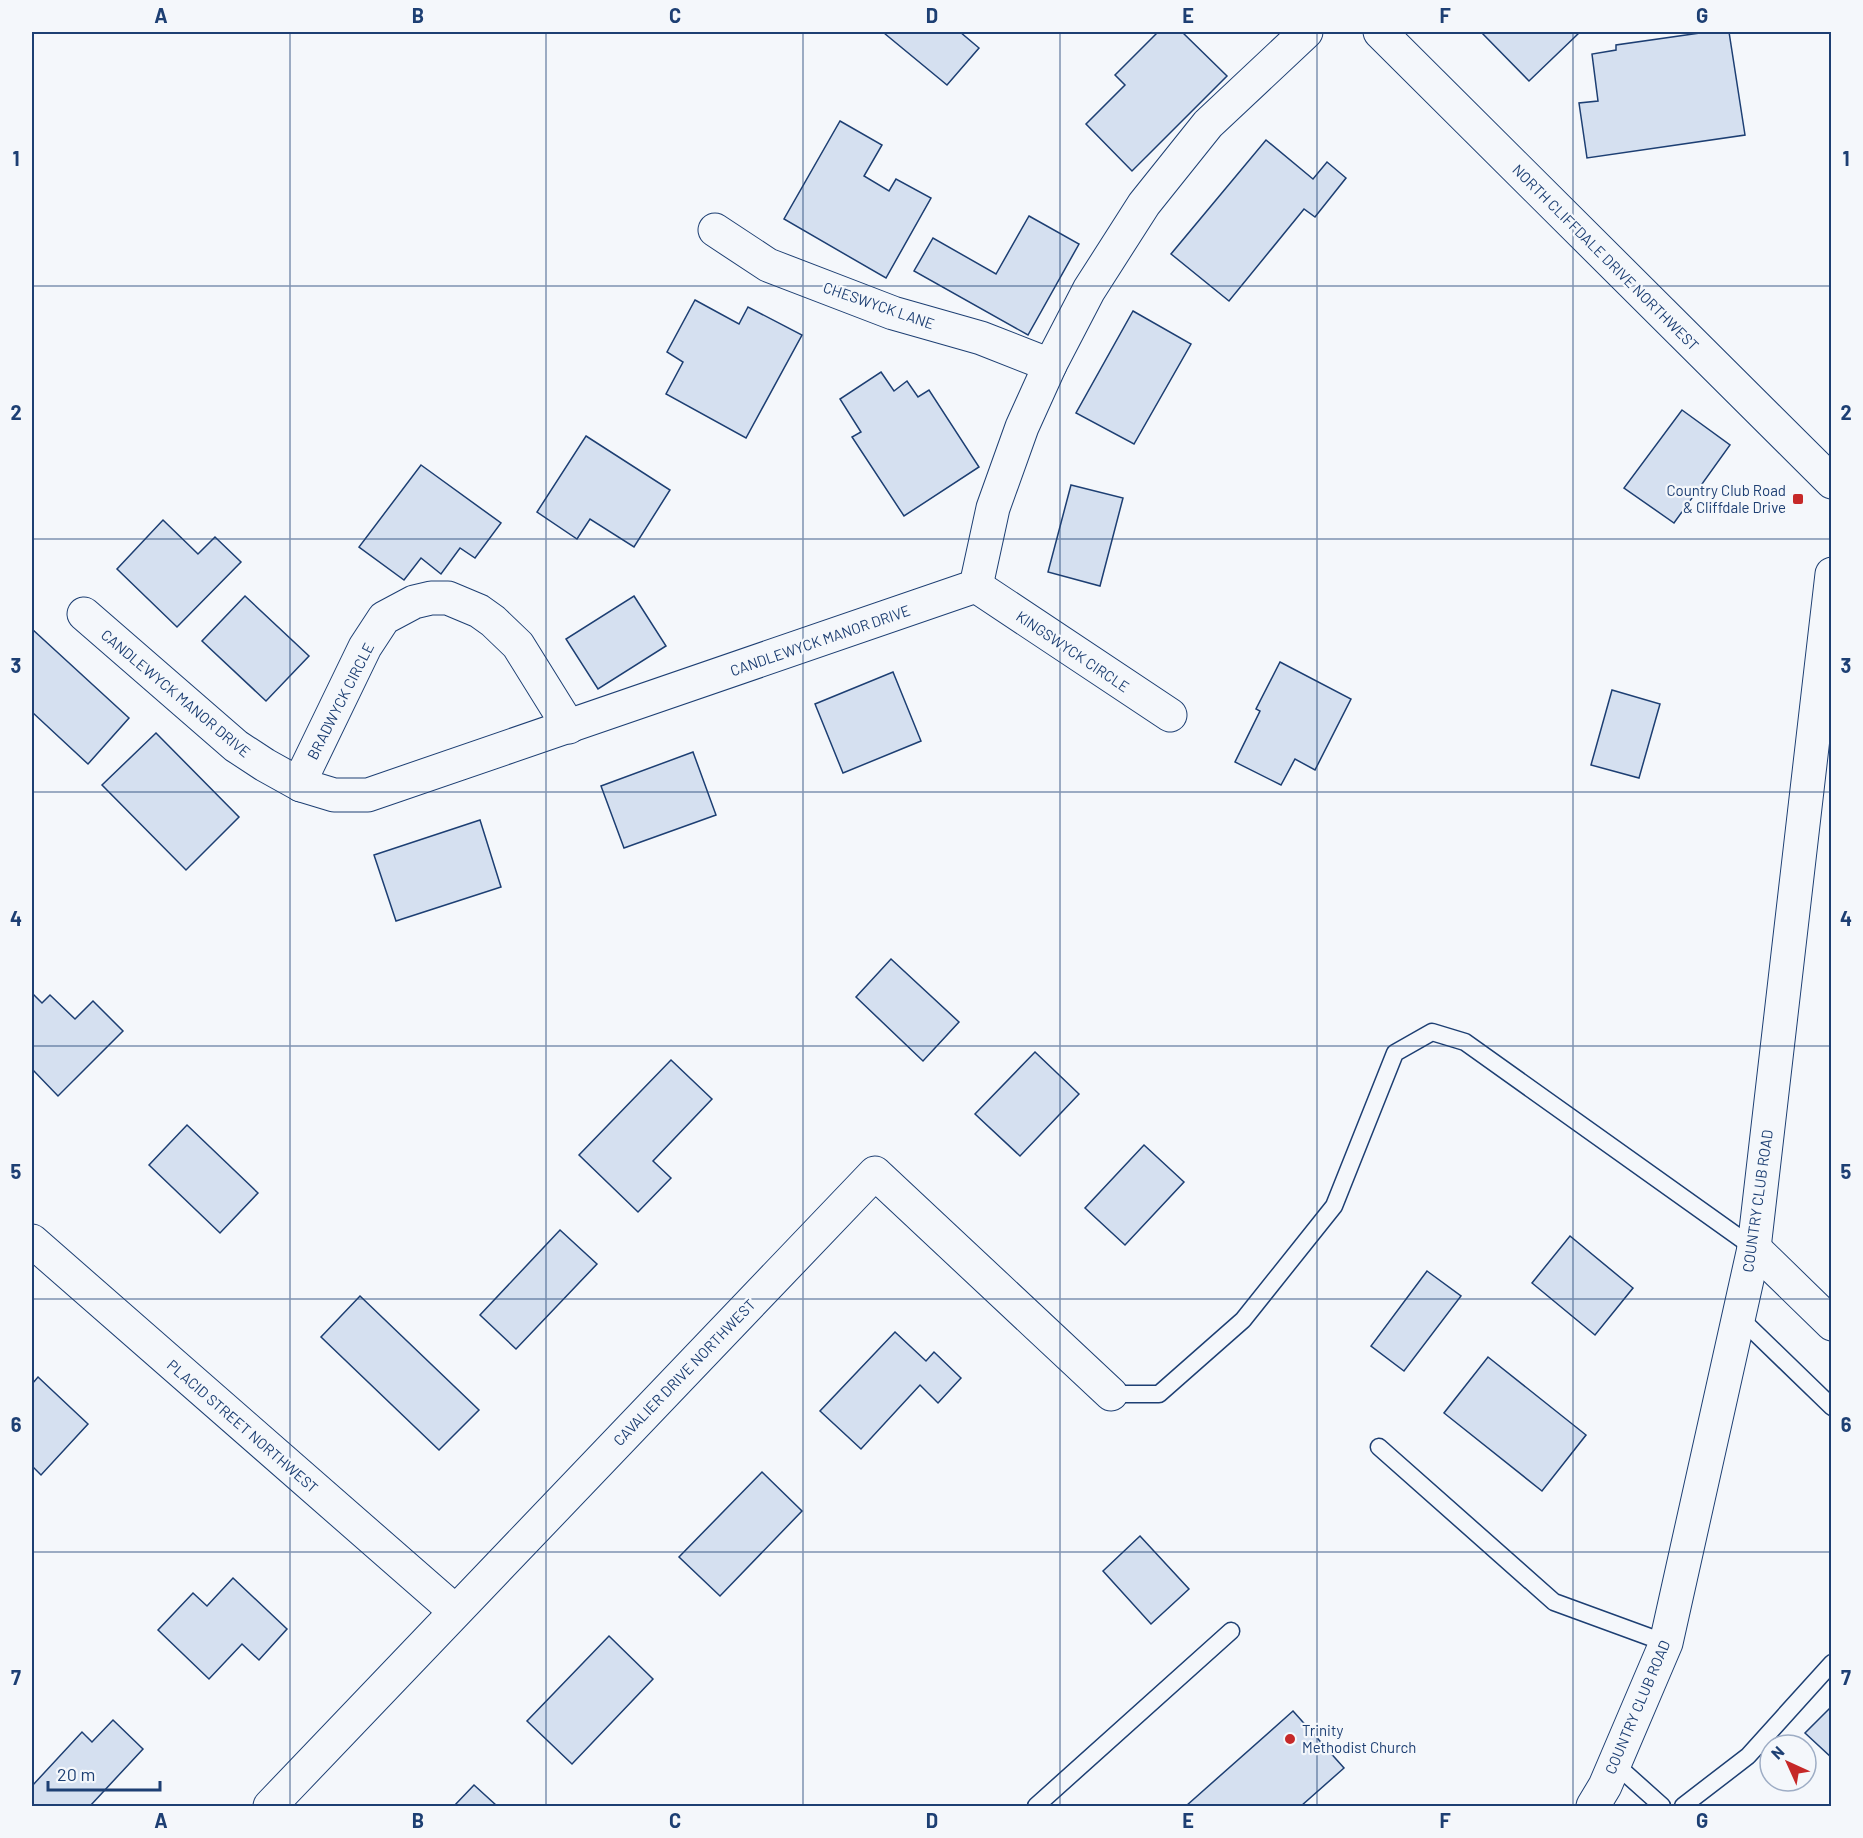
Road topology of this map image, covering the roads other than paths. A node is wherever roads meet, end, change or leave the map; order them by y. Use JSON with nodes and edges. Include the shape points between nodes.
{"nodes":[{"id":1,"x":1306,"y":32,"type":"edge"},
{"id":2,"x":1380,"y":32,"type":"edge"},
{"id":3,"x":715,"y":230,"type":"dead end"},
{"id":4,"x":1050,"y":365,"type":"junction"},
{"id":5,"x":1832,"y":482,"type":"edge"},
{"id":6,"x":1832,"y":574,"type":"edge"},
{"id":7,"x":976,"y":586,"type":"junction"},
{"id":8,"x":84,"y":614,"type":"dead end"},
{"id":9,"x":1170,"y":715,"type":"dead end"},
{"id":10,"x":569,"y":727,"type":"junction"},
{"id":11,"x":301,"y":785,"type":"junction"},
{"id":12,"x":32,"y":1241,"type":"edge"},
{"id":13,"x":1754,"y":1248,"type":"junction"},
{"id":14,"x":1738,"y":1316,"type":"junction"},
{"id":15,"x":1832,"y":1324,"type":"edge"},
{"id":16,"x":1110,"y":1394,"type":"joint"},
{"id":17,"x":1832,"y":1407,"type":"edge"},
{"id":18,"x":1379,"y":1447,"type":"dead end"},
{"id":19,"x":455,"y":1611,"type":"junction"},
{"id":20,"x":1232,"y":1631,"type":"dead end"},
{"id":21,"x":1666,"y":1643,"type":"junction"},
{"id":22,"x":1832,"y":1663,"type":"edge"},
{"id":23,"x":1614,"y":1763,"type":"junction"},
{"id":24,"x":270,"y":1806,"type":"edge"},
{"id":25,"x":1036,"y":1806,"type":"edge"},
{"id":26,"x":1593,"y":1806,"type":"edge"},
{"id":27,"x":1662,"y":1806,"type":"edge"},
{"id":28,"x":1683,"y":1806,"type":"edge"}],
"edges":[{"from":1,"to":4,"type":"street","via":[[1208,124],[1144,204],[1089,290]]},
{"from":2,"to":5,"type":"street","name":"NORTH CLIFFDALE DRIVE NORTHWEST"},
{"from":3,"to":4,"type":"street","name":"CHESWYCK LANE","via":[[768,265],[893,313],[981,338]]},
{"from":4,"to":7,"type":"street","via":[[1022,427],[993,508]]},
{"from":6,"to":13,"type":"street","name":"COUNTRY CLUB ROAD"},
{"from":7,"to":9,"type":"street","name":"KINGSWYCK CIRCLE"},
{"from":7,"to":10,"type":"street","name":"CANDLEWYCK MANOR DRIVE"},
{"from":8,"to":11,"type":"street","name":"CANDLEWYCK MANOR DRIVE","via":[[236,746]]},
{"from":10,"to":11,"type":"street","name":"CANDLEWYCK MANOR DRIVE","via":[[368,795],[334,795]]},
{"from":10,"to":11,"type":"street","name":"BRADWYCK CIRCLE","via":[[518,645],[493,621],[479,610],[448,598],[431,598],[384,618],[365,647]]},
{"from":12,"to":19,"type":"street","name":"PLACID STREET NORTHWEST"},
{"from":13,"to":14,"type":"street","name":"COUNTRY CLUB ROAD"},
{"from":13,"to":15,"type":"street"},
{"from":13,"to":16,"type":"lane","via":[[1465,1041],[1432,1032],[1395,1053],[1334,1206],[1243,1320],[1159,1394]]},
{"from":14,"to":17,"type":"lane"},
{"from":14,"to":21,"type":"street","name":"COUNTRY CLUB ROAD"},
{"from":16,"to":19,"type":"street","name":"CAVALIER DRIVE NORTHWEST","via":[[875,1173]]},
{"from":18,"to":21,"type":"lane","via":[[1554,1602]]},
{"from":19,"to":24,"type":"street","name":"CAVALIER DRIVE NORTHWEST"},
{"from":20,"to":25,"type":"lane"},
{"from":21,"to":23,"type":"street","name":"COUNTRY CLUB ROAD"},
{"from":22,"to":28,"type":"lane","via":[[1748,1756]]},
{"from":23,"to":26,"type":"street","name":"COUNTRY CLUB ROAD"},
{"from":23,"to":27,"type":"lane"}]}
